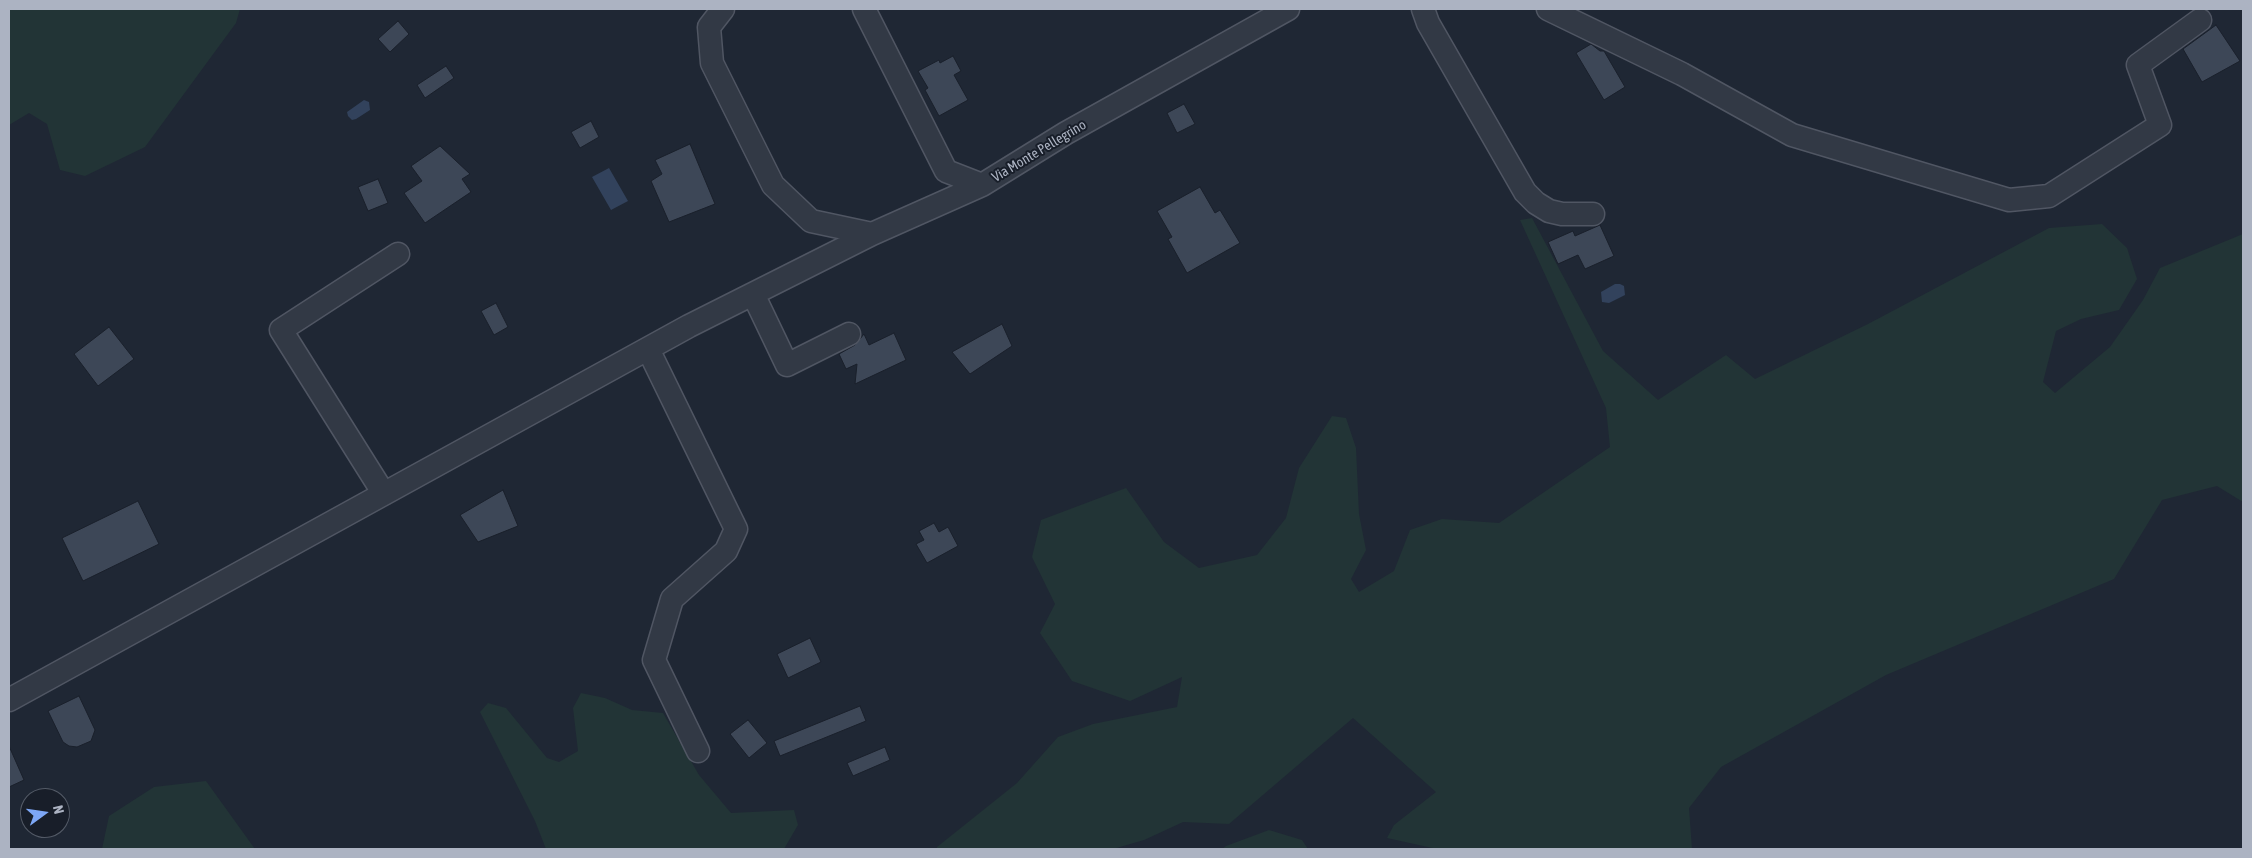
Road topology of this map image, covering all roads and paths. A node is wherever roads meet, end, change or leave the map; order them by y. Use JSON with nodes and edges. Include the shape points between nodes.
{"nodes":[{"id":1,"x":723,"y":9,"type":"edge"},
{"id":2,"x":864,"y":9,"type":"edge"},
{"id":3,"x":1288,"y":9,"type":"edge"},
{"id":4,"x":1423,"y":9,"type":"edge"},
{"id":5,"x":1548,"y":9,"type":"edge"},
{"id":6,"x":2200,"y":20,"type":"dead end"},
{"id":7,"x":982,"y":186,"type":"junction"},
{"id":8,"x":1593,"y":214,"type":"dead end"},
{"id":9,"x":872,"y":234,"type":"junction"},
{"id":10,"x":398,"y":254,"type":"dead end"},
{"id":11,"x":753,"y":294,"type":"junction"},
{"id":12,"x":849,"y":334,"type":"dead end"},
{"id":13,"x":648,"y":349,"type":"junction"},
{"id":14,"x":384,"y":494,"type":"junction"},
{"id":15,"x":9,"y":700,"type":"edge"},
{"id":16,"x":698,"y":751,"type":"dead end"}],
"edges":[{"from":1,"to":9,"type":"street","via":[[709,27],[712,63],[773,185],[811,221]]},
{"from":2,"to":7,"type":"street","name":"Via Monte Pellegrino","via":[[946,171]]},
{"from":3,"to":7,"type":"street","name":"Via Monte Pellegrino","via":[[1066,133]]},
{"from":4,"to":8,"type":"street","via":[[1525,192],[1542,208],[1557,213]]},
{"from":5,"to":6,"type":"street","via":[[1682,74],[1792,135],[2009,200],[2049,196],[2160,125],[2138,65]]},
{"from":7,"to":9,"type":"street"},
{"from":9,"to":11,"type":"street"},
{"from":10,"to":14,"type":"street","via":[[281,330]]},
{"from":11,"to":12,"type":"street","via":[[787,365]]},
{"from":11,"to":13,"type":"street"},
{"from":13,"to":14,"type":"street"},
{"from":13,"to":16,"type":"street","via":[[736,529],[726,551],[672,599],[654,660]]},
{"from":14,"to":15,"type":"street"}]}
